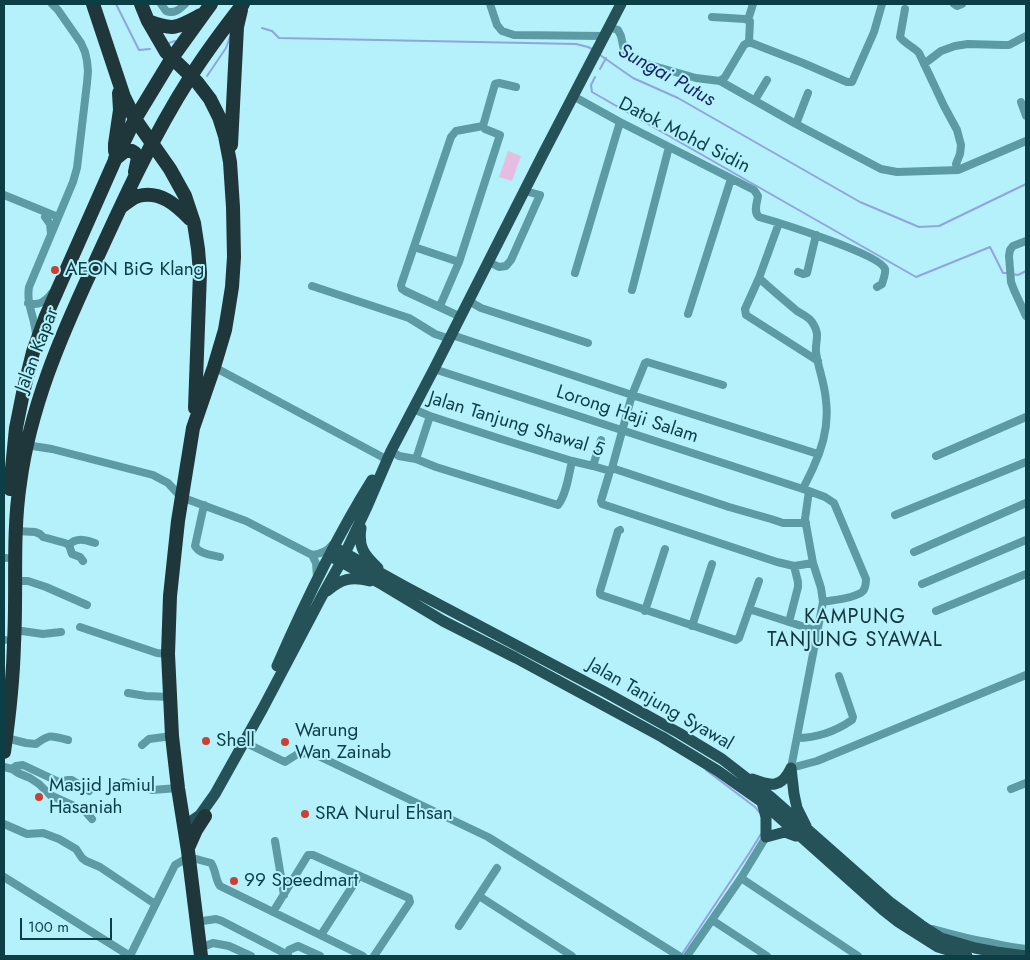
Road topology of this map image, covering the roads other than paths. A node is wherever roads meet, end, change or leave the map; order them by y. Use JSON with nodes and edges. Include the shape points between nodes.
{"nodes":[{"id":1,"x":52,"y":4,"type":"edge"},
{"id":2,"x":92,"y":4,"type":"edge"},
{"id":3,"x":141,"y":4,"type":"edge"},
{"id":4,"x":161,"y":4,"type":"edge"},
{"id":5,"x":185,"y":4,"type":"edge"},
{"id":6,"x":242,"y":4,"type":"edge"},
{"id":7,"x":490,"y":4,"type":"edge"},
{"id":8,"x":621,"y":4,"type":"edge"},
{"id":9,"x":753,"y":4,"type":"edge"},
{"id":10,"x":882,"y":4,"type":"edge"},
{"id":11,"x":954,"y":4,"type":"edge"},
{"id":12,"x":962,"y":4,"type":"edge"},
{"id":13,"x":208,"y":8,"type":"edge"},
{"id":14,"x":905,"y":9,"type":"dead end"},
{"id":15,"x":712,"y":17,"type":"dead end"},
{"id":16,"x":748,"y":20,"type":"junction"},
{"id":17,"x":148,"y":21,"type":"junction"},
{"id":18,"x":191,"y":32,"type":"junction"},
{"id":19,"x":604,"y":36,"type":"junction"},
{"id":20,"x":1026,"y":36,"type":"edge"},
{"id":21,"x":749,"y":42,"type":"junction"},
{"id":22,"x":210,"y":48,"type":"junction"},
{"id":23,"x":172,"y":58,"type":"junction"},
{"id":24,"x":924,"y":64,"type":"junction"},
{"id":25,"x":191,"y":76,"type":"junction"},
{"id":26,"x":767,"y":80,"type":"dead end"},
{"id":27,"x":720,"y":81,"type":"junction"},
{"id":28,"x":119,"y":84,"type":"junction"},
{"id":29,"x":516,"y":88,"type":"dead end"},
{"id":30,"x":808,"y":93,"type":"dead end"},
{"id":31,"x":573,"y":96,"type":"junction"},
{"id":32,"x":754,"y":100,"type":"junction"},
{"id":33,"x":1021,"y":102,"type":"dead end"},
{"id":34,"x":1026,"y":116,"type":"edge"},
{"id":35,"x":135,"y":119,"type":"junction"},
{"id":36,"x":620,"y":122,"type":"junction"},
{"id":37,"x":796,"y":124,"type":"junction"},
{"id":38,"x":483,"y":126,"type":"junction"},
{"id":39,"x":1026,"y":141,"type":"edge"},
{"id":40,"x":152,"y":142,"type":"junction"},
{"id":41,"x":670,"y":147,"type":"junction"},
{"id":42,"x":115,"y":160,"type":"junction"},
{"id":43,"x":230,"y":162,"type":"junction"},
{"id":44,"x":958,"y":170,"type":"junction"},
{"id":45,"x":731,"y":179,"type":"junction"},
{"id":46,"x":133,"y":180,"type":"junction"},
{"id":47,"x":525,"y":191,"type":"junction"},
{"id":48,"x":4,"y":195,"type":"edge"},
{"id":49,"x":4,"y":200,"type":"edge"},
{"id":50,"x":63,"y":206,"type":"junction"},
{"id":51,"x":120,"y":207,"type":"junction"},
{"id":52,"x":45,"y":214,"type":"junction"},
{"id":53,"x":57,"y":219,"type":"junction"},
{"id":54,"x":779,"y":223,"type":"junction"},
{"id":55,"x":194,"y":224,"type":"junction"},
{"id":56,"x":51,"y":234,"type":"junction"},
{"id":57,"x":816,"y":235,"type":"junction"},
{"id":58,"x":1026,"y":240,"type":"edge"},
{"id":59,"x":414,"y":247,"type":"junction"},
{"id":60,"x":459,"y":262,"type":"junction"},
{"id":61,"x":489,"y":262,"type":"junction"},
{"id":62,"x":798,"y":272,"type":"dead end"},
{"id":63,"x":574,"y":274,"type":"dead end"},
{"id":64,"x":759,"y":278,"type":"junction"},
{"id":65,"x":62,"y":280,"type":"junction"},
{"id":66,"x":312,"y":286,"type":"dead end"},
{"id":67,"x":877,"y":286,"type":"dead end"},
{"id":68,"x":632,"y":290,"type":"dead end"},
{"id":69,"x":469,"y":301,"type":"junction"},
{"id":70,"x":28,"y":303,"type":"junction"},
{"id":71,"x":440,"y":306,"type":"junction"},
{"id":72,"x":688,"y":314,"type":"dead end"},
{"id":73,"x":1026,"y":316,"type":"edge"},
{"id":74,"x":461,"y":317,"type":"junction"},
{"id":75,"x":198,"y":323,"type":"junction"},
{"id":76,"x":225,"y":330,"type":"junction"},
{"id":77,"x":451,"y":337,"type":"junction"},
{"id":78,"x":36,"y":342,"type":"junction"},
{"id":79,"x":588,"y":342,"type":"dead end"},
{"id":80,"x":818,"y":361,"type":"junction"},
{"id":81,"x":214,"y":367,"type":"junction"},
{"id":82,"x":434,"y":369,"type":"junction"},
{"id":83,"x":723,"y":384,"type":"dead end"},
{"id":84,"x":632,"y":395,"type":"junction"},
{"id":85,"x":413,"y":409,"type":"junction"},
{"id":86,"x":430,"y":416,"type":"junction"},
{"id":87,"x":1026,"y":418,"type":"edge"},
{"id":88,"x":193,"y":426,"type":"junction"},
{"id":89,"x":622,"y":430,"type":"junction"},
{"id":90,"x":601,"y":440,"type":"dead end"},
{"id":91,"x":26,"y":445,"type":"junction"},
{"id":92,"x":818,"y":454,"type":"junction"},
{"id":93,"x":388,"y":455,"type":"junction"},
{"id":94,"x":936,"y":456,"type":"dead end"},
{"id":95,"x":416,"y":458,"type":"junction"},
{"id":96,"x":572,"y":462,"type":"junction"},
{"id":97,"x":1026,"y":462,"type":"edge"},
{"id":98,"x":593,"y":466,"type":"junction"},
{"id":99,"x":611,"y":470,"type":"junction"},
{"id":100,"x":806,"y":490,"type":"junction"},
{"id":101,"x":181,"y":497,"type":"junction"},
{"id":102,"x":1026,"y":503,"type":"edge"},
{"id":103,"x":204,"y":505,"type":"junction"},
{"id":104,"x":366,"y":509,"type":"junction"},
{"id":105,"x":895,"y":514,"type":"dead end"},
{"id":106,"x":806,"y":523,"type":"junction"},
{"id":107,"x":346,"y":527,"type":"junction"},
{"id":108,"x":620,"y":530,"type":"dead end"},
{"id":109,"x":16,"y":531,"type":"junction"},
{"id":110,"x":1026,"y":540,"type":"edge"},
{"id":111,"x":95,"y":543,"type":"dead end"},
{"id":112,"x":69,"y":545,"type":"junction"},
{"id":113,"x":666,"y":549,"type":"dead end"},
{"id":114,"x":332,"y":552,"type":"junction"},
{"id":115,"x":914,"y":552,"type":"dead end"},
{"id":116,"x":312,"y":555,"type":"junction"},
{"id":117,"x":220,"y":557,"type":"dead end"},
{"id":118,"x":5,"y":558,"type":"edge"},
{"id":119,"x":343,"y":558,"type":"junction"},
{"id":120,"x":83,"y":561,"type":"dead end"},
{"id":121,"x":813,"y":563,"type":"junction"},
{"id":122,"x":712,"y":564,"type":"dead end"},
{"id":123,"x":794,"y":566,"type":"junction"},
{"id":124,"x":1026,"y":574,"type":"edge"},
{"id":125,"x":384,"y":580,"type":"junction"},
{"id":126,"x":15,"y":581,"type":"junction"},
{"id":127,"x":317,"y":581,"type":"junction"},
{"id":128,"x":759,"y":581,"type":"dead end"},
{"id":129,"x":922,"y":584,"type":"dead end"},
{"id":130,"x":322,"y":596,"type":"junction"},
{"id":131,"x":822,"y":602,"type":"junction"},
{"id":132,"x":87,"y":605,"type":"dead end"},
{"id":133,"x":749,"y":609,"type":"junction"},
{"id":134,"x":645,"y":611,"type":"junction"},
{"id":135,"x":936,"y":611,"type":"dead end"},
{"id":136,"x":790,"y":622,"type":"junction"},
{"id":137,"x":692,"y":626,"type":"junction"},
{"id":138,"x":80,"y":627,"type":"dead end"},
{"id":139,"x":817,"y":631,"type":"junction"},
{"id":140,"x":61,"y":632,"type":"dead end"},
{"id":141,"x":8,"y":637,"type":"edge"},
{"id":142,"x":168,"y":654,"type":"junction"},
{"id":143,"x":4,"y":670,"type":"edge"},
{"id":144,"x":1026,"y":675,"type":"edge"},
{"id":145,"x":839,"y":676,"type":"dead end"},
{"id":146,"x":128,"y":693,"type":"dead end"},
{"id":147,"x":170,"y":697,"type":"junction"},
{"id":148,"x":172,"y":736,"type":"junction"},
{"id":149,"x":246,"y":738,"type":"junction"},
{"id":150,"x":797,"y":738,"type":"junction"},
{"id":151,"x":68,"y":740,"type":"dead end"},
{"id":152,"x":142,"y":744,"type":"dead end"},
{"id":153,"x":5,"y":745,"type":"edge"},
{"id":154,"x":8,"y":768,"type":"edge"},
{"id":155,"x":791,"y":768,"type":"junction"},
{"id":156,"x":743,"y":776,"type":"junction"},
{"id":157,"x":124,"y":782,"type":"dead end"},
{"id":158,"x":1026,"y":783,"type":"edge"},
{"id":159,"x":178,"y":788,"type":"junction"},
{"id":160,"x":1011,"y":789,"type":"dead end"},
{"id":161,"x":90,"y":791,"type":"dead end"},
{"id":162,"x":762,"y":802,"type":"junction"},
{"id":163,"x":182,"y":810,"type":"junction"},
{"id":164,"x":205,"y":812,"type":"junction"},
{"id":165,"x":92,"y":819,"type":"dead end"},
{"id":166,"x":4,"y":824,"type":"edge"},
{"id":167,"x":184,"y":826,"type":"junction"},
{"id":168,"x":805,"y":835,"type":"junction"},
{"id":169,"x":766,"y":837,"type":"junction"},
{"id":170,"x":275,"y":841,"type":"dead end"},
{"id":171,"x":188,"y":854,"type":"junction"},
{"id":172,"x":497,"y":868,"type":"dead end"},
{"id":173,"x":359,"y":876,"type":"junction"},
{"id":174,"x":4,"y":878,"type":"edge"},
{"id":175,"x":741,"y":878,"type":"junction"},
{"id":176,"x":284,"y":895,"type":"junction"},
{"id":177,"x":479,"y":896,"type":"junction"},
{"id":178,"x":155,"y":904,"type":"junction"},
{"id":179,"x":273,"y":912,"type":"junction"},
{"id":180,"x":712,"y":920,"type":"junction"},
{"id":181,"x":196,"y":922,"type":"junction"},
{"id":182,"x":459,"y":926,"type":"dead end"},
{"id":183,"x":921,"y":931,"type":"junction"},
{"id":184,"x":321,"y":935,"type":"junction"},
{"id":185,"x":1026,"y":949,"type":"edge"},
{"id":186,"x":963,"y":951,"type":"edge"},
{"id":187,"x":200,"y":952,"type":"edge"},
{"id":188,"x":130,"y":956,"type":"edge"},
{"id":189,"x":251,"y":956,"type":"edge"},
{"id":190,"x":287,"y":956,"type":"edge"},
{"id":191,"x":320,"y":956,"type":"edge"},
{"id":192,"x":363,"y":956,"type":"edge"},
{"id":193,"x":374,"y":956,"type":"edge"},
{"id":194,"x":572,"y":956,"type":"edge"},
{"id":195,"x":679,"y":956,"type":"edge"},
{"id":196,"x":688,"y":956,"type":"edge"},
{"id":197,"x":767,"y":956,"type":"edge"},
{"id":198,"x":858,"y":956,"type":"edge"},
{"id":199,"x":943,"y":956,"type":"edge"},
{"id":200,"x":1026,"y":956,"type":"edge"}],
"edges":[{"from":1,"to":50,"type":"street","via":[[81,43],[88,71],[77,168]]},
{"from":2,"to":28,"type":"highway"},
{"from":3,"to":17,"type":"highway"},
{"from":4,"to":5,"type":"street","via":[[169,12],[179,10]]},
{"from":6,"to":22,"type":"highway","name":"Jalan Kapar"},
{"from":6,"to":43,"type":"highway"},
{"from":7,"to":19,"type":"street","via":[[502,31],[514,35]]},
{"from":8,"to":19,"type":"main road"},
{"from":9,"to":16,"type":"street"},
{"from":10,"to":21,"type":"street","via":[[874,32],[852,82]]},
{"from":11,"to":12,"type":"street"},
{"from":13,"to":17,"type":"highway","via":[[176,27]]},
{"from":13,"to":18,"type":"highway","name":"Jalan Kapar"},
{"from":14,"to":24,"type":"street","via":[[900,37],[916,50]]},
{"from":15,"to":16,"type":"street"},
{"from":16,"to":21,"type":"street","via":[[751,23]]},
{"from":17,"to":23,"type":"highway"},
{"from":18,"to":22,"type":"highway","via":[[192,46],[196,50]]},
{"from":18,"to":23,"type":"highway","name":"Jalan Kapar"},
{"from":19,"to":27,"type":"street","via":[[618,30],[624,50],[643,63],[696,78]]},
{"from":19,"to":31,"type":"main road"},
{"from":20,"to":24,"type":"street","via":[[1002,46],[955,46],[941,51]]},
{"from":21,"to":27,"type":"street"},
{"from":22,"to":25,"type":"highway","name":"Jalan Kapar"},
{"from":23,"to":25,"type":"highway"},
{"from":23,"to":35,"type":"highway","name":"Jalan Kapar"},
{"from":24,"to":44,"type":"street","via":[[957,130],[961,145],[956,164]]},
{"from":25,"to":40,"type":"highway","name":"Jalan Kapar"},
{"from":25,"to":43,"type":"highway","via":[[210,99],[219,117]]},
{"from":26,"to":32,"type":"street"},
{"from":27,"to":32,"type":"street"},
{"from":28,"to":35,"type":"highway"},
{"from":28,"to":42,"type":"highway"},
{"from":29,"to":38,"type":"street","via":[[497,83]]},
{"from":30,"to":37,"type":"street"},
{"from":31,"to":36,"type":"street","name":"Datok Mohd Sidin"},
{"from":31,"to":47,"type":"main road"},
{"from":32,"to":37,"type":"street"},
{"from":33,"to":34,"type":"street"},
{"from":35,"to":40,"type":"highway"},
{"from":35,"to":42,"type":"highway","name":"Jalan Kapar"},
{"from":36,"to":41,"type":"street","name":"Datok Mohd Sidin"},
{"from":36,"to":63,"type":"street"},
{"from":37,"to":44,"type":"street","via":[[881,169],[897,172]]},
{"from":38,"to":59,"type":"street","via":[[456,131],[451,136]]},
{"from":38,"to":60,"type":"street","via":[[500,138]]},
{"from":39,"to":44,"type":"street"},
{"from":40,"to":46,"type":"highway","name":"Jalan Kapar"},
{"from":40,"to":55,"type":"highway","via":[[181,189]]},
{"from":41,"to":45,"type":"street","name":"Datok Mohd Sidin"},
{"from":41,"to":68,"type":"street"},
{"from":42,"to":46,"type":"highway","via":[[125,151],[135,153],[138,158]]},
{"from":42,"to":65,"type":"highway","name":"Jalan Kapar"},
{"from":43,"to":76,"type":"highway","via":[[234,258]]},
{"from":45,"to":54,"type":"street","name":"Datok Mohd Sidin","via":[[757,194],[756,215]]},
{"from":45,"to":72,"type":"street"},
{"from":46,"to":51,"type":"highway","name":"Jalan Kapar"},
{"from":47,"to":61,"type":"main road"},
{"from":47,"to":61,"type":"street","via":[[540,195],[511,260],[506,266],[499,267]]},
{"from":48,"to":52,"type":"street"},
{"from":49,"to":52,"type":"street"},
{"from":50,"to":52,"type":"street"},
{"from":50,"to":53,"type":"street"},
{"from":51,"to":55,"type":"highway","via":[[137,197],[154,195],[178,206]]},
{"from":51,"to":91,"type":"highway","name":"Jalan Kapar","via":[[71,315],[32,420]]},
{"from":52,"to":53,"type":"street"},
{"from":52,"to":56,"type":"street"},
{"from":53,"to":56,"type":"street"},
{"from":54,"to":57,"type":"street","name":"Datok Mohd Sidin"},
{"from":54,"to":64,"type":"street"},
{"from":55,"to":75,"type":"highway","via":[[200,273]]},
{"from":56,"to":70,"type":"street","via":[[29,287]]},
{"from":57,"to":62,"type":"street","via":[[807,273]]},
{"from":57,"to":67,"type":"street","name":"Datok Mohd Sidin","via":[[872,258],[884,267],[882,284]]},
{"from":58,"to":73,"type":"street","via":[[1013,246],[1009,256],[1014,290]]},
{"from":59,"to":60,"type":"street"},
{"from":59,"to":71,"type":"street","via":[[402,289]]},
{"from":60,"to":71,"type":"street"},
{"from":61,"to":69,"type":"main road"},
{"from":64,"to":80,"type":"street","via":[[811,320],[816,330]]},
{"from":64,"to":80,"type":"street","via":[[745,309],[746,315]]},
{"from":65,"to":70,"type":"street","via":[[45,301],[35,305]]},
{"from":65,"to":78,"type":"highway","name":"Jalan Kapar"},
{"from":66,"to":77,"type":"street","via":[[409,318],[435,334]]},
{"from":69,"to":74,"type":"main road"},
{"from":69,"to":79,"type":"street","via":[[481,308]]},
{"from":70,"to":78,"type":"street"},
{"from":71,"to":74,"type":"street"},
{"from":74,"to":77,"type":"main road"},
{"from":75,"to":76,"type":"highway","via":[[204,334],[209,336]]},
{"from":75,"to":88,"type":"highway"},
{"from":76,"to":81,"type":"highway"},
{"from":77,"to":82,"type":"main road"},
{"from":77,"to":84,"type":"street"},
{"from":78,"to":118,"type":"highway","name":"Jalan Kapar","via":[[16,428]]},
{"from":80,"to":92,"type":"street","via":[[827,416]]},
{"from":81,"to":88,"type":"highway"},
{"from":81,"to":93,"type":"street"},
{"from":82,"to":85,"type":"main road"},
{"from":82,"to":89,"type":"street","name":"Lorong Haji Salam"},
{"from":83,"to":84,"type":"street","via":[[647,362]]},
{"from":84,"to":89,"type":"street"},
{"from":84,"to":92,"type":"street"},
{"from":85,"to":86,"type":"street","name":"Jalan Tanjung Shawal 5"},
{"from":85,"to":93,"type":"main road"},
{"from":86,"to":95,"type":"street"},
{"from":86,"to":96,"type":"street","name":"Jalan Tanjung Shawal 5"},
{"from":87,"to":94,"type":"street"},
{"from":88,"to":101,"type":"highway"},
{"from":89,"to":99,"type":"street"},
{"from":89,"to":100,"type":"street","name":"Lorong Haji Salam"},
{"from":90,"to":98,"type":"street"},
{"from":91,"to":101,"type":"street","via":[[146,473],[168,484]]},
{"from":91,"to":109,"type":"highway","name":"Jalan Kapar"},
{"from":92,"to":100,"type":"street"},
{"from":93,"to":95,"type":"street"},
{"from":93,"to":104,"type":"main road"},
{"from":93,"to":107,"type":"main road"},
{"from":95,"to":96,"type":"street","via":[[555,504],[561,502]]},
{"from":96,"to":98,"type":"street","name":"Jalan Tanjung Shawal 5"},
{"from":97,"to":105,"type":"street"},
{"from":98,"to":99,"type":"street","name":"Jalan Tanjung Shawal 5"},
{"from":99,"to":106,"type":"street","name":"Jalan Tanjung Shawal 5","via":[[770,520]]},
{"from":99,"to":123,"type":"street","via":[[602,504]]},
{"from":100,"to":106,"type":"street"},
{"from":100,"to":131,"type":"street","name":"Lorong Haji Salam","via":[[834,503],[866,579],[863,592]]},
{"from":101,"to":103,"type":"street"},
{"from":101,"to":142,"type":"highway","via":[[170,596]]},
{"from":102,"to":115,"type":"street"},
{"from":103,"to":116,"type":"street"},
{"from":103,"to":117,"type":"street","via":[[195,546],[199,551]]},
{"from":104,"to":119,"type":"main road"},
{"from":104,"to":125,"type":"main road","via":[[359,539],[363,551]]},
{"from":106,"to":121,"type":"street"},
{"from":107,"to":114,"type":"main road"},
{"from":107,"to":116,"type":"street","via":[[330,548]]},
{"from":108,"to":134,"type":"street","via":[[600,594]]},
{"from":109,"to":112,"type":"street","via":[[35,532]]},
{"from":109,"to":126,"type":"highway","name":"Jalan Kapar"},
{"from":110,"to":129,"type":"street"},
{"from":111,"to":112,"type":"street","via":[[77,539]]},
{"from":112,"to":120,"type":"street","via":[[72,554]]},
{"from":113,"to":134,"type":"street"},
{"from":114,"to":119,"type":"main road","name":"Jalan Tanjung Syawal"},
{"from":114,"to":127,"type":"main road"},
{"from":116,"to":127,"type":"street"},
{"from":118,"to":141,"type":"highway","name":"Jalan Kapar"},
{"from":119,"to":125,"type":"main road","name":"Jalan Tanjung Syawal"},
{"from":119,"to":130,"type":"main road"},
{"from":121,"to":123,"type":"street"},
{"from":121,"to":131,"type":"street"},
{"from":122,"to":137,"type":"street"},
{"from":123,"to":136,"type":"street","via":[[798,587]]},
{"from":124,"to":135,"type":"street"},
{"from":125,"to":130,"type":"main road","via":[[351,578]]},
{"from":125,"to":156,"type":"main road","name":"Jalan Tanjung Syawal","via":[[406,587],[605,692],[676,731]]},
{"from":125,"to":162,"type":"main road","name":"Jalan Tanjung Syawal","via":[[443,620],[662,737]]},
{"from":126,"to":132,"type":"street","via":[[28,581]]},
{"from":126,"to":141,"type":"highway","name":"Jalan Kapar"},
{"from":127,"to":149,"type":"main road"},
{"from":128,"to":133,"type":"street"},
{"from":130,"to":149,"type":"main road"},
{"from":131,"to":139,"type":"street"},
{"from":133,"to":136,"type":"street"},
{"from":133,"to":137,"type":"street","via":[[738,640]]},
{"from":134,"to":137,"type":"street"},
{"from":136,"to":139,"type":"street"},
{"from":138,"to":142,"type":"street"},
{"from":139,"to":150,"type":"street"},
{"from":140,"to":141,"type":"street"},
{"from":141,"to":143,"type":"highway","name":"Jalan Kapar"},
{"from":141,"to":153,"type":"highway","name":"Jalan Kapar","via":[[14,654]]},
{"from":142,"to":147,"type":"highway"},
{"from":144,"to":155,"type":"street","via":[[817,761]]},
{"from":145,"to":150,"type":"street","via":[[852,720],[813,737]]},
{"from":146,"to":147,"type":"street"},
{"from":147,"to":148,"type":"highway"},
{"from":148,"to":152,"type":"street","via":[[149,739]]},
{"from":148,"to":159,"type":"highway"},
{"from":149,"to":164,"type":"main road"},
{"from":149,"to":195,"type":"street","via":[[285,762],[296,754],[310,752],[488,837]]},
{"from":150,"to":155,"type":"street"},
{"from":151,"to":153,"type":"street","via":[[51,736],[36,744]]},
{"from":154,"to":161,"type":"street","via":[[23,765],[59,782],[72,780]]},
{"from":154,"to":165,"type":"street","via":[[30,778],[50,795],[85,811]]},
{"from":155,"to":156,"type":"main road","via":[[782,782],[774,785]]},
{"from":155,"to":168,"type":"main road","via":[[796,808]]},
{"from":156,"to":168,"type":"main road","name":"Jalan Tanjung Syawal","via":[[771,797]]},
{"from":157,"to":159,"type":"street","via":[[152,790]]},
{"from":158,"to":160,"type":"street"},
{"from":159,"to":163,"type":"highway"},
{"from":162,"to":168,"type":"main road","name":"Jalan Tanjung Syawal"},
{"from":162,"to":169,"type":"main road"},
{"from":163,"to":164,"type":"highway"},
{"from":163,"to":167,"type":"highway"},
{"from":164,"to":167,"type":"main road"},
{"from":164,"to":171,"type":"highway"},
{"from":166,"to":178,"type":"street","via":[[27,834],[43,833],[76,848],[86,861]]},
{"from":167,"to":171,"type":"highway"},
{"from":168,"to":169,"type":"main road","via":[[784,832]]},
{"from":168,"to":183,"type":"main road","name":"Jalan Tanjung Syawal","via":[[883,910],[897,921]]},
{"from":169,"to":175,"type":"street"},
{"from":170,"to":176,"type":"street"},
{"from":171,"to":178,"type":"street","via":[[175,865]]},
{"from":171,"to":179,"type":"street","via":[[211,862],[220,886]]},
{"from":171,"to":181,"type":"highway"},
{"from":172,"to":177,"type":"street"},
{"from":173,"to":176,"type":"street","via":[[313,855],[308,856]]},
{"from":173,"to":184,"type":"street"},
{"from":173,"to":193,"type":"street","via":[[409,898],[410,902]]},
{"from":174,"to":188,"type":"street"},
{"from":175,"to":180,"type":"street"},
{"from":175,"to":198,"type":"street"},
{"from":176,"to":179,"type":"street"},
{"from":177,"to":182,"type":"street"},
{"from":177,"to":194,"type":"street"},
{"from":178,"to":188,"type":"street"},
{"from":179,"to":184,"type":"street"},
{"from":180,"to":196,"type":"street"},
{"from":180,"to":197,"type":"street"},
{"from":181,"to":187,"type":"highway"},
{"from":181,"to":190,"type":"street","via":[[222,922]]},
{"from":183,"to":185,"type":"street"},
{"from":183,"to":186,"type":"main road","name":"Jalan Tanjung Syawal","via":[[938,947]]},
{"from":183,"to":199,"type":"street"},
{"from":184,"to":192,"type":"street"},
{"from":186,"to":200,"type":"main road","name":"Jalan Tanjung Syawal"},
{"from":187,"to":189,"type":"street","via":[[213,943]]},
{"from":190,"to":191,"type":"street","via":[[289,950],[298,946]]}]}
